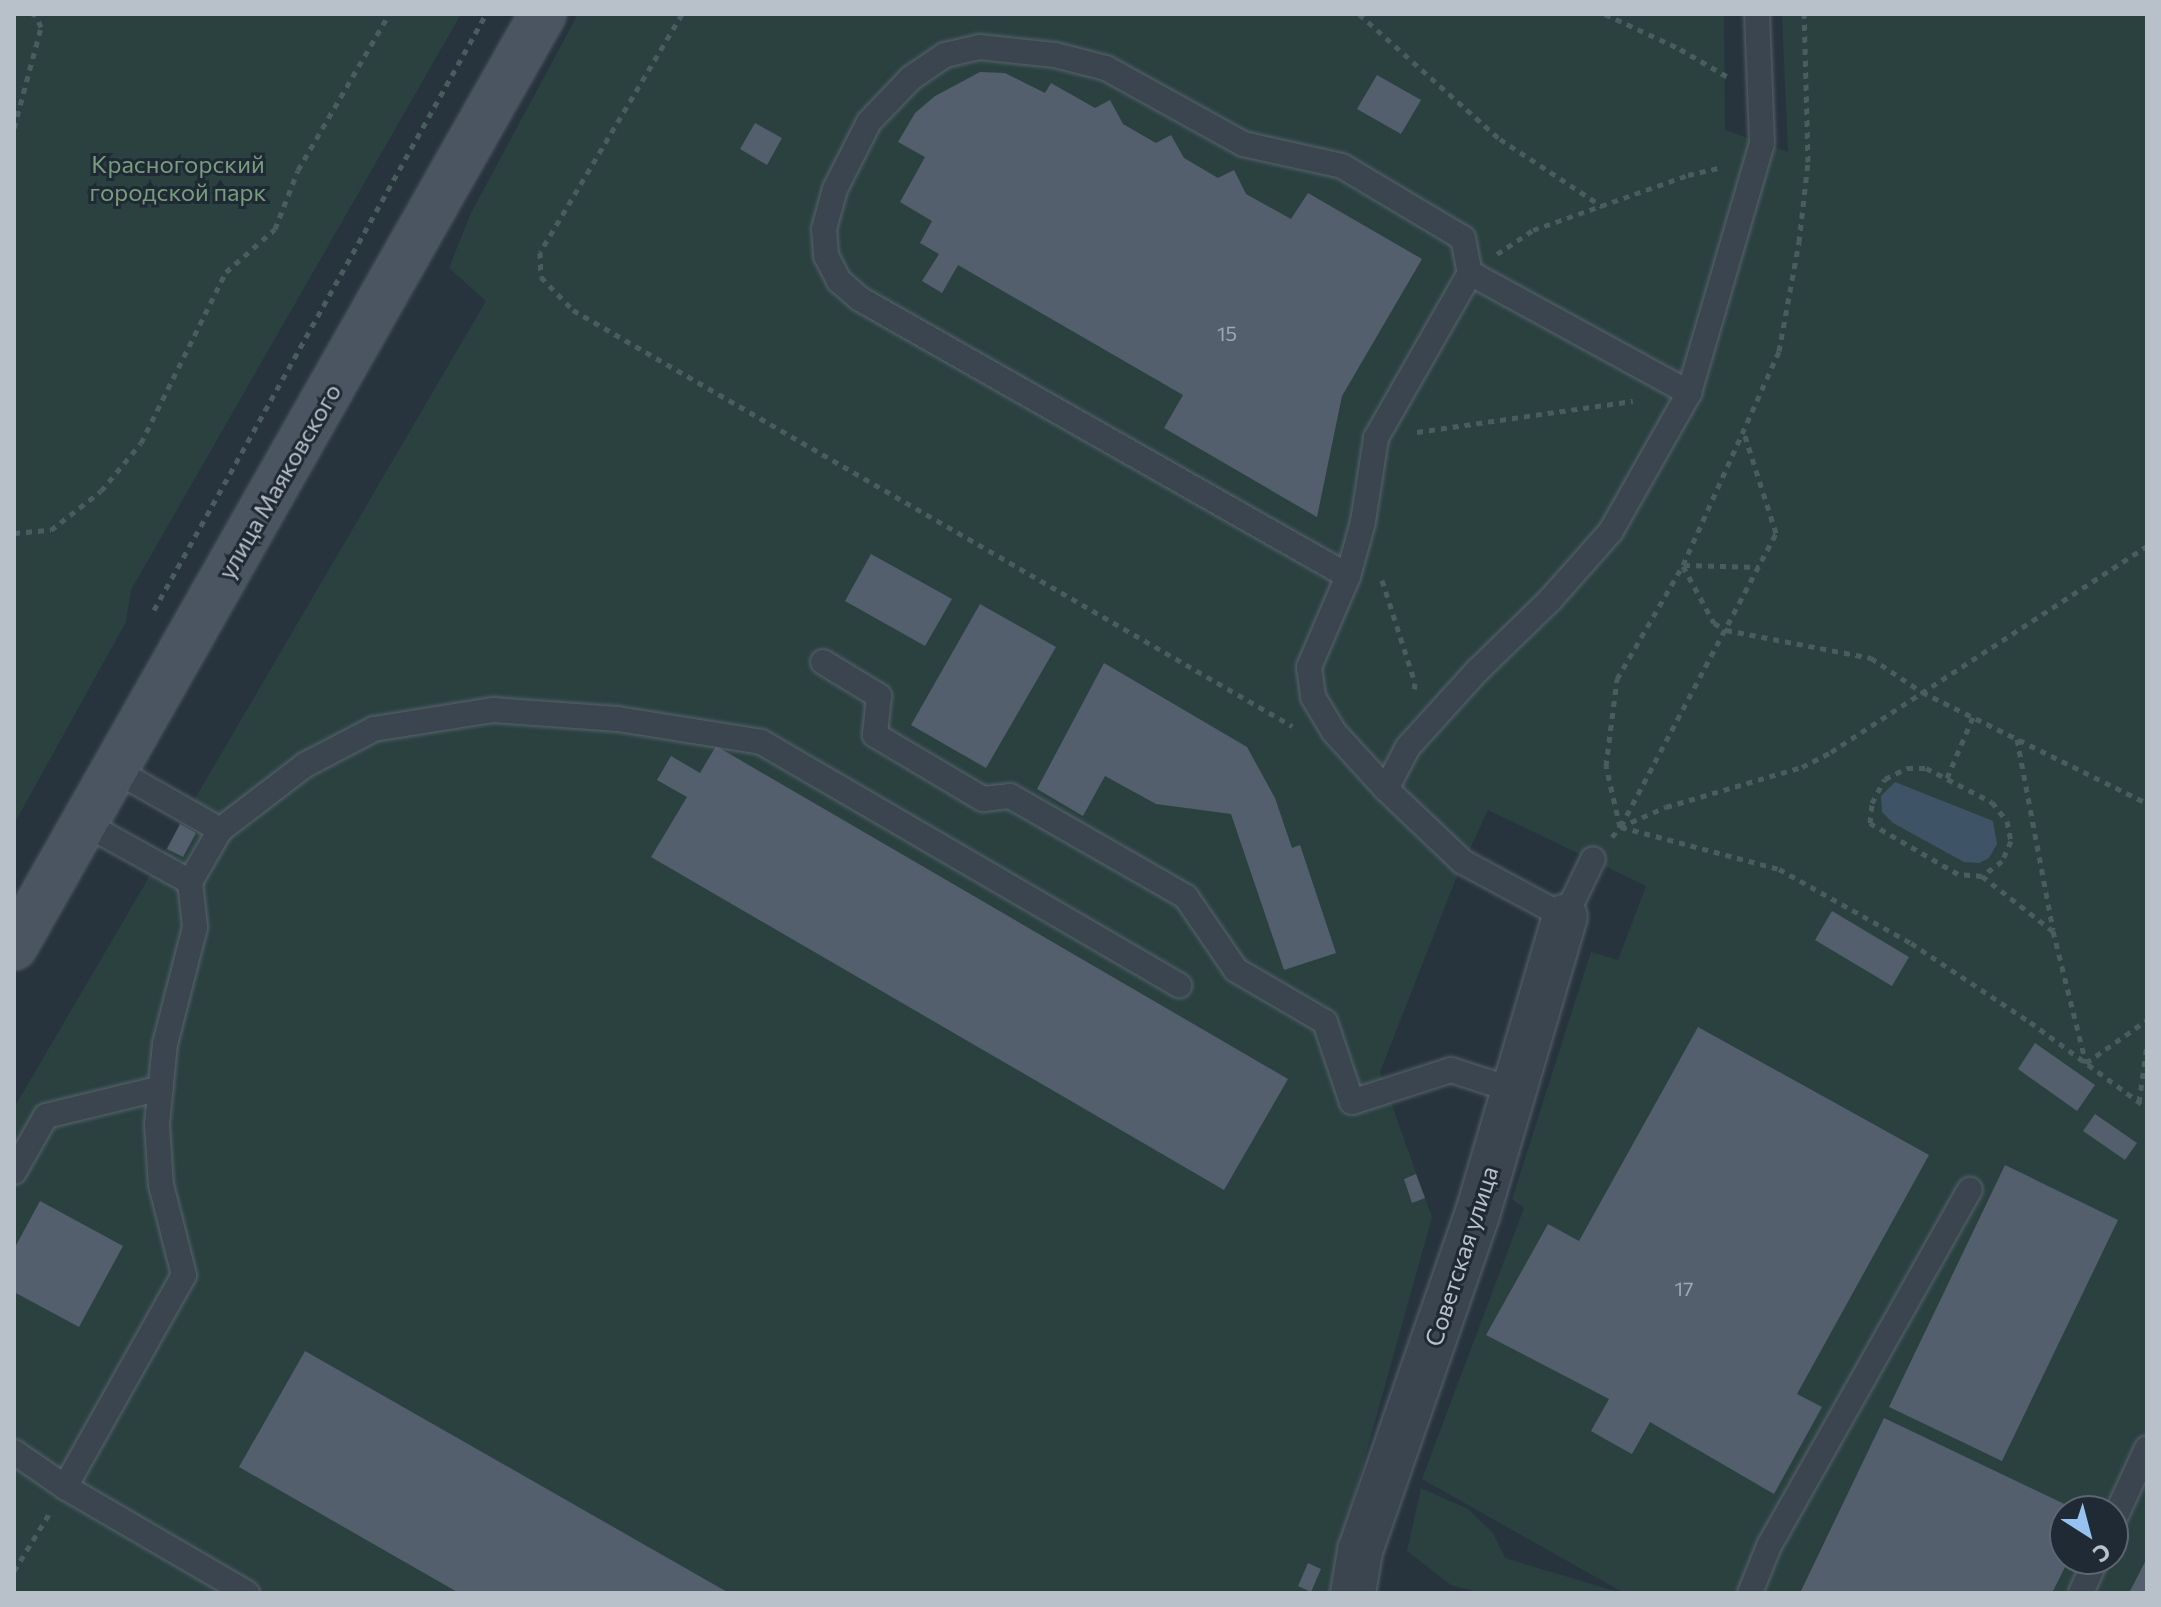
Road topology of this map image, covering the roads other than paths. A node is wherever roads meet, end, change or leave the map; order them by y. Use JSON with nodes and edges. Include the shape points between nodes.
{"nodes":[{"id":1,"x":543,"y":14,"type":"edge"},
{"id":2,"x":1757,"y":14,"type":"edge"},
{"id":3,"x":1470,"y":273,"type":"junction"},
{"id":4,"x":1689,"y":393,"type":"junction"},
{"id":5,"x":1348,"y":576,"type":"junction"},
{"id":6,"x":823,"y":662,"type":"dead end"},
{"id":7,"x":115,"y":770,"type":"junction"},
{"id":8,"x":1386,"y":789,"type":"junction"},
{"id":9,"x":84,"y":823,"type":"junction"},
{"id":10,"x":220,"y":830,"type":"junction"},
{"id":11,"x":1593,"y":859,"type":"road end"},
{"id":12,"x":190,"y":882,"type":"junction"},
{"id":13,"x":1565,"y":917,"type":"junction"},
{"id":14,"x":14,"y":947,"type":"edge"},
{"id":15,"x":1179,"y":985,"type":"dead end"},
{"id":16,"x":161,"y":1088,"type":"junction"},
{"id":17,"x":1513,"y":1090,"type":"junction"},
{"id":18,"x":14,"y":1172,"type":"edge"},
{"id":19,"x":1970,"y":1190,"type":"dead end"},
{"id":20,"x":2147,"y":1448,"type":"edge"},
{"id":21,"x":14,"y":1452,"type":"edge"},
{"id":22,"x":65,"y":1487,"type":"junction"},
{"id":23,"x":2125,"y":1495,"type":"edge"},
{"id":24,"x":247,"y":1593,"type":"edge"},
{"id":25,"x":1353,"y":1593,"type":"edge"},
{"id":26,"x":1750,"y":1593,"type":"edge"}],
"edges":[{"from":1,"to":7,"type":"street","name":"улица Маяковского"},
{"from":2,"to":4,"type":"lane","via":[[1762,143]]},
{"from":3,"to":4,"type":"lane"},
{"from":3,"to":5,"type":"lane","via":[[1376,438]]},
{"from":3,"to":5,"type":"lane","via":[[1463,238],[1342,166],[1243,144],[1106,68],[1004,48],[945,55],[911,78],[869,122],[835,189],[824,229],[826,256],[839,281],[860,299]]},
{"from":4,"to":8,"type":"lane","via":[[1611,531],[1408,747]]},
{"from":5,"to":8,"type":"lane","via":[[1309,667],[1313,697],[1334,732]]},
{"from":6,"to":17,"type":"lane","via":[[879,696],[875,735],[983,799],[1010,796],[1186,897],[1236,970],[1325,1022],[1352,1102],[1451,1070]]},
{"from":7,"to":9,"type":"street","name":"улица Маяковского"},
{"from":7,"to":10,"type":"lane"},
{"from":8,"to":13,"type":"lane","via":[[1463,862]]},
{"from":9,"to":12,"type":"lane"},
{"from":9,"to":14,"type":"street","name":"улица Маяковского"},
{"from":10,"to":12,"type":"lane"},
{"from":10,"to":15,"type":"lane","via":[[305,765],[374,729],[493,710],[633,721],[761,742]]},
{"from":11,"to":13,"type":"lane"},
{"from":12,"to":16,"type":"lane","via":[[195,927],[165,1044]]},
{"from":13,"to":17,"type":"street","name":"Советская улица"},
{"from":16,"to":18,"type":"lane","via":[[46,1116]]},
{"from":16,"to":22,"type":"lane","via":[[161,1185],[184,1275]]},
{"from":17,"to":25,"type":"street","name":"Советская улица","via":[[1478,1212],[1360,1551]]},
{"from":19,"to":26,"type":"lane","via":[[1769,1546]]},
{"from":20,"to":23,"type":"lane"},
{"from":21,"to":22,"type":"lane"},
{"from":22,"to":24,"type":"lane"}]}
